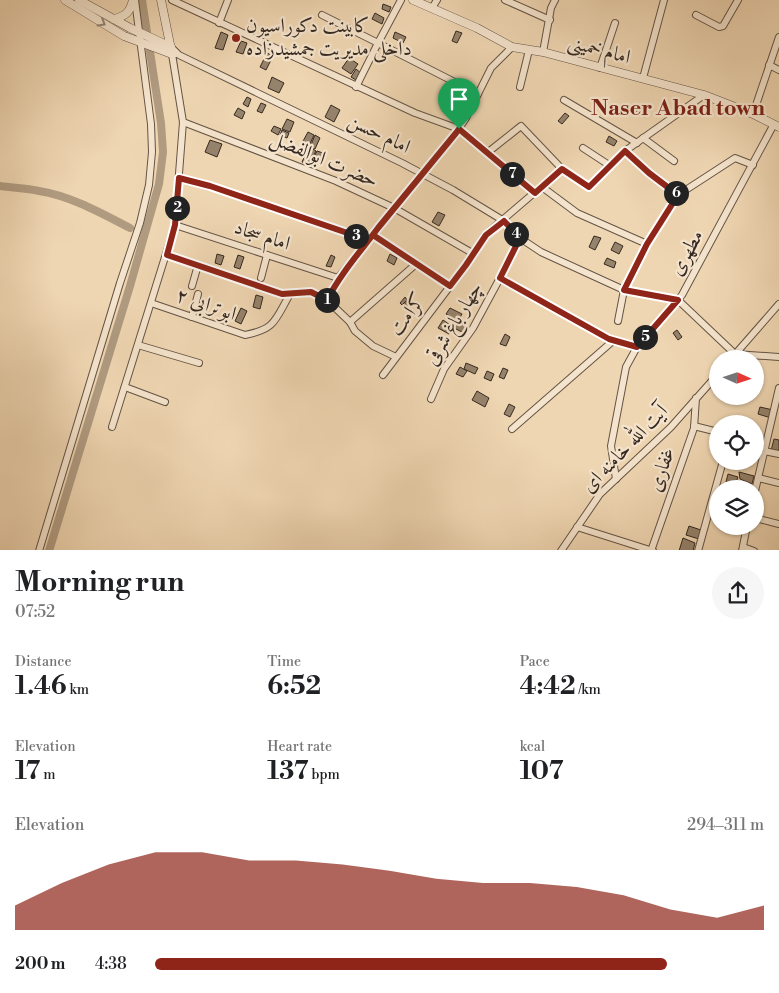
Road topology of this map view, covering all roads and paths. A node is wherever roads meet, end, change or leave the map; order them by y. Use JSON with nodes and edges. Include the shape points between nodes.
{"nodes":[{"id":1,"x":65,"y":0,"type":"edge"},
{"id":2,"x":79,"y":0,"type":"edge"},
{"id":3,"x":134,"y":0,"type":"edge"},
{"id":4,"x":161,"y":0,"type":"edge"},
{"id":5,"x":172,"y":0,"type":"edge"},
{"id":6,"x":228,"y":0,"type":"edge"},
{"id":7,"x":401,"y":0,"type":"edge"},
{"id":8,"x":413,"y":0,"type":"edge"},
{"id":9,"x":437,"y":0,"type":"edge"},
{"id":10,"x":505,"y":0,"type":"edge"},
{"id":11,"x":555,"y":0,"type":"edge"},
{"id":12,"x":664,"y":0,"type":"edge"},
{"id":13,"x":738,"y":0,"type":"edge"},
{"id":14,"x":432,"y":8,"type":"junction"},
{"id":15,"x":322,"y":15,"type":"dead end"},
{"id":16,"x":696,"y":15,"type":"dead end"},
{"id":17,"x":114,"y":19,"type":"junction"},
{"id":18,"x":550,"y":20,"type":"junction"},
{"id":19,"x":219,"y":23,"type":"junction"},
{"id":20,"x":615,"y":23,"type":"dead end"},
{"id":21,"x":142,"y":34,"type":"junction"},
{"id":22,"x":779,"y":37,"type":"edge"},
{"id":23,"x":378,"y":42,"type":"junction"},
{"id":24,"x":143,"y":44,"type":"junction"},
{"id":25,"x":512,"y":46,"type":"junction"},
{"id":26,"x":170,"y":50,"type":"junction"},
{"id":27,"x":529,"y":50,"type":"junction"},
{"id":28,"x":543,"y":52,"type":"junction"},
{"id":29,"x":769,"y":66,"type":"junction"},
{"id":30,"x":600,"y":68,"type":"junction"},
{"id":31,"x":779,"y":70,"type":"edge"},
{"id":32,"x":643,"y":78,"type":"junction"},
{"id":33,"x":356,"y":86,"type":"junction"},
{"id":34,"x":520,"y":87,"type":"dead end"},
{"id":35,"x":478,"y":94,"type":"junction"},
{"id":36,"x":704,"y":95,"type":"junction"},
{"id":37,"x":564,"y":100,"type":"dead end"},
{"id":38,"x":753,"y":114,"type":"junction"},
{"id":39,"x":183,"y":122,"type":"junction"},
{"id":40,"x":777,"y":126,"type":"edge"},
{"id":41,"x":459,"y":129,"type":"junction"},
{"id":42,"x":643,"y":138,"type":"junction"},
{"id":43,"x":637,"y":143,"type":"junction"},
{"id":44,"x":583,"y":148,"type":"dead end"},
{"id":45,"x":625,"y":151,"type":"junction"},
{"id":46,"x":487,"y":153,"type":"junction"},
{"id":47,"x":674,"y":161,"type":"dead end"},
{"id":48,"x":610,"y":165,"type":"junction"},
{"id":49,"x":753,"y":165,"type":"junction"},
{"id":50,"x":562,"y":169,"type":"junction"},
{"id":51,"x":422,"y":174,"type":"junction"},
{"id":52,"x":179,"y":178,"type":"junction"},
{"id":53,"x":542,"y":187,"type":"junction"},
{"id":54,"x":535,"y":193,"type":"junction"},
{"id":55,"x":678,"y":195,"type":"junction"},
{"id":56,"x":394,"y":208,"type":"junction"},
{"id":57,"x":504,"y":221,"type":"junction"},
{"id":58,"x":175,"y":225,"type":"junction"},
{"id":59,"x":371,"y":238,"type":"junction"},
{"id":60,"x":520,"y":238,"type":"junction"},
{"id":61,"x":647,"y":244,"type":"junction"},
{"id":62,"x":474,"y":254,"type":"junction"},
{"id":63,"x":167,"y":255,"type":"junction"},
{"id":64,"x":267,"y":255,"type":"junction"},
{"id":65,"x":416,"y":264,"type":"junction"},
{"id":66,"x":198,"y":266,"type":"junction"},
{"id":67,"x":261,"y":278,"type":"dead end"},
{"id":68,"x":338,"y":278,"type":"junction"},
{"id":69,"x":500,"y":278,"type":"junction"},
{"id":70,"x":192,"y":286,"type":"dead end"},
{"id":71,"x":450,"y":286,"type":"junction"},
{"id":72,"x":624,"y":290,"type":"junction"},
{"id":73,"x":198,"y":294,"type":"dead end"},
{"id":74,"x":290,"y":294,"type":"junction"},
{"id":75,"x":327,"y":300,"type":"junction"},
{"id":76,"x":678,"y":300,"type":"junction"},
{"id":77,"x":151,"y":303,"type":"junction"},
{"id":78,"x":779,"y":304,"type":"edge"},
{"id":79,"x":192,"y":317,"type":"junction"},
{"id":80,"x":618,"y":321,"type":"dead end"},
{"id":81,"x":350,"y":322,"type":"junction"},
{"id":82,"x":614,"y":340,"type":"junction"},
{"id":83,"x":138,"y":345,"type":"junction"},
{"id":84,"x":637,"y":347,"type":"junction"},
{"id":85,"x":727,"y":350,"type":"edge"},
{"id":86,"x":738,"y":350,"type":"edge"},
{"id":87,"x":396,"y":357,"type":"junction"},
{"id":88,"x":764,"y":357,"type":"edge"},
{"id":89,"x":779,"y":357,"type":"edge"},
{"id":90,"x":198,"y":363,"type":"dead end"},
{"id":91,"x":383,"y":375,"type":"dead end"},
{"id":92,"x":709,"y":384,"type":"edge"},
{"id":93,"x":125,"y":387,"type":"junction"},
{"id":94,"x":779,"y":388,"type":"edge"},
{"id":95,"x":696,"y":398,"type":"junction"},
{"id":96,"x":431,"y":399,"type":"dead end"},
{"id":97,"x":165,"y":402,"type":"dead end"},
{"id":98,"x":694,"y":426,"type":"junction"},
{"id":99,"x":112,"y":427,"type":"dead end"},
{"id":100,"x":512,"y":429,"type":"dead end"},
{"id":101,"x":709,"y":430,"type":"edge"},
{"id":102,"x":765,"y":448,"type":"junction"},
{"id":103,"x":779,"y":454,"type":"edge"},
{"id":104,"x":720,"y":470,"type":"edge"},
{"id":105,"x":758,"y":478,"type":"joint"},
{"id":106,"x":616,"y":479,"type":"junction"},
{"id":107,"x":779,"y":483,"type":"edge"},
{"id":108,"x":764,"y":520,"type":"edge"},
{"id":109,"x":779,"y":524,"type":"edge"},
{"id":110,"x":577,"y":527,"type":"junction"},
{"id":111,"x":745,"y":535,"type":"edge"},
{"id":112,"x":742,"y":549,"type":"edge"},
{"id":113,"x":39,"y":550,"type":"edge"},
{"id":114,"x":560,"y":550,"type":"edge"},
{"id":115,"x":652,"y":550,"type":"edge"},
{"id":116,"x":698,"y":550,"type":"edge"},
{"id":117,"x":754,"y":550,"type":"edge"}],
"edges":[{"from":1,"to":24,"type":"street","one_way":true},
{"from":2,"to":17,"type":"street"},
{"from":3,"to":17,"type":"street","via":[[124,16]]},
{"from":3,"to":21,"type":"street"},
{"from":4,"to":26,"type":"street"},
{"from":5,"to":19,"type":"street"},
{"from":6,"to":19,"type":"street"},
{"from":7,"to":23,"type":"street"},
{"from":8,"to":14,"type":"street","name":"امام خمینی"},
{"from":9,"to":14,"type":"street"},
{"from":10,"to":18,"type":"street"},
{"from":11,"to":18,"type":"street"},
{"from":12,"to":32,"type":"street"},
{"from":13,"to":16,"type":"street","via":[[723,26]]},
{"from":14,"to":25,"type":"street","name":"امام خمینی"},
{"from":15,"to":23,"type":"street"},
{"from":17,"to":21,"type":"street"},
{"from":18,"to":28,"type":"street"},
{"from":19,"to":33,"type":"street"},
{"from":20,"to":30,"type":"street"},
{"from":21,"to":24,"type":"street"},
{"from":21,"to":26,"type":"street"},
{"from":22,"to":29,"type":"street"},
{"from":23,"to":33,"type":"street"},
{"from":23,"to":35,"type":"street"},
{"from":24,"to":26,"type":"street"},
{"from":24,"to":113,"type":"street","via":[[152,124],[149,185],[140,224]]},
{"from":25,"to":27,"type":"street","name":"امام خمینی"},
{"from":25,"to":35,"type":"street","via":[[491,68]]},
{"from":26,"to":39,"type":"street"},
{"from":26,"to":51,"type":"street","name":"امام حسن"},
{"from":27,"to":28,"type":"street","name":"امام خمینی"},
{"from":27,"to":34,"type":"street"},
{"from":28,"to":30,"type":"street","name":"امام خمینی"},
{"from":29,"to":31,"type":"street"},
{"from":29,"to":38,"type":"street"},
{"from":30,"to":32,"type":"street","name":"امام خمینی"},
{"from":32,"to":36,"type":"street","name":"امام خمینی"},
{"from":33,"to":41,"type":"street"},
{"from":35,"to":41,"type":"street"},
{"from":36,"to":38,"type":"street","name":"امام خمینی"},
{"from":36,"to":42,"type":"street"},
{"from":37,"to":43,"type":"street"},
{"from":38,"to":40,"type":"street","name":"امام خمینی"},
{"from":39,"to":52,"type":"street"},
{"from":39,"to":56,"type":"street","name":"حضرت ابوالفضل","via":[[336,181]]},
{"from":40,"to":49,"type":"street","name":"مطهری"},
{"from":41,"to":46,"type":"street"},
{"from":41,"to":51,"type":"street"},
{"from":42,"to":43,"type":"street"},
{"from":42,"to":47,"type":"street"},
{"from":43,"to":45,"type":"street"},
{"from":44,"to":48,"type":"street"},
{"from":45,"to":48,"type":"street"},
{"from":45,"to":55,"type":"street"},
{"from":46,"to":50,"type":"street","via":[[521,126]]},
{"from":46,"to":54,"type":"street"},
{"from":48,"to":50,"type":"street","via":[[589,187]]},
{"from":49,"to":55,"type":"street","via":[[735,158]]},
{"from":49,"to":76,"type":"street","name":"مطهری"},
{"from":50,"to":53,"type":"street","name":"کرامت"},
{"from":51,"to":56,"type":"street"},
{"from":51,"to":57,"type":"street","name":"امام حسن"},
{"from":52,"to":58,"type":"street"},
{"from":52,"to":59,"type":"street"},
{"from":53,"to":54,"type":"street","name":"کرامت"},
{"from":53,"to":61,"type":"street","via":[[577,213]]},
{"from":54,"to":57,"type":"street","name":"کرامت"},
{"from":55,"to":61,"type":"street"},
{"from":56,"to":59,"type":"street"},
{"from":56,"to":62,"type":"street","name":"حضرت ابوالفضل"},
{"from":57,"to":60,"type":"street","name":"امام حسن"},
{"from":57,"to":62,"type":"street","name":"کرامت","via":[[486,235]]},
{"from":58,"to":63,"type":"street"},
{"from":58,"to":64,"type":"street","name":"امام سجاد"},
{"from":59,"to":65,"type":"street"},
{"from":59,"to":68,"type":"street"},
{"from":60,"to":69,"type":"street","name":"چهار باغ شرقی"},
{"from":60,"to":72,"type":"street","name":"امام حسن","via":[[541,252]]},
{"from":61,"to":72,"type":"street"},
{"from":62,"to":71,"type":"street","name":"کرامت"},
{"from":63,"to":66,"type":"street"},
{"from":63,"to":77,"type":"street"},
{"from":64,"to":67,"type":"street"},
{"from":64,"to":68,"type":"street","name":"امام سجاد"},
{"from":65,"to":71,"type":"street"},
{"from":65,"to":81,"type":"street"},
{"from":66,"to":70,"type":"street"},
{"from":66,"to":74,"type":"street"},
{"from":68,"to":75,"type":"street"},
{"from":69,"to":82,"type":"street"},
{"from":69,"to":96,"type":"street","name":"چهار باغ شرقی","via":[[473,328],[444,370]]},
{"from":71,"to":87,"type":"street","name":"کرامت"},
{"from":72,"to":76,"type":"street","name":"امام حسن"},
{"from":72,"to":80,"type":"street"},
{"from":73,"to":79,"type":"street"},
{"from":74,"to":75,"type":"street","via":[[311,292]]},
{"from":74,"to":79,"type":"street","name":"ابوترابی ۲","via":[[270,328],[257,333],[238,334]]},
{"from":75,"to":81,"type":"street"},
{"from":76,"to":84,"type":"street","name":"مطهری"},
{"from":76,"to":85,"type":"street"},
{"from":77,"to":79,"type":"street","name":"ابوترابی ۲"},
{"from":77,"to":83,"type":"street"},
{"from":78,"to":86,"type":"street"},
{"from":81,"to":87,"type":"street","via":[[355,331],[373,346]]},
{"from":82,"to":84,"type":"street"},
{"from":82,"to":100,"type":"street"},
{"from":83,"to":90,"type":"street"},
{"from":83,"to":93,"type":"street"},
{"from":84,"to":106,"type":"street","name":"مطهری","via":[[626,367],[612,437]]},
{"from":87,"to":91,"type":"street","name":"کرامت"},
{"from":88,"to":89,"type":"street"},
{"from":92,"to":95,"type":"street","name":"آیت الله خامنه ای"},
{"from":93,"to":97,"type":"street"},
{"from":93,"to":99,"type":"street"},
{"from":94,"to":102,"type":"street"},
{"from":95,"to":98,"type":"street","name":"غفاری"},
{"from":95,"to":106,"type":"street","name":"آیت الله خامنه ای"},
{"from":98,"to":101,"type":"street"},
{"from":98,"to":115,"type":"street","name":"غفاری"},
{"from":102,"to":103,"type":"street"},
{"from":102,"to":105,"type":"street"},
{"from":104,"to":116,"type":"street"},
{"from":105,"to":107,"type":"street"},
{"from":106,"to":110,"type":"street","name":"آیت الله خامنه ای","via":[[600,494]]},
{"from":108,"to":109,"type":"street"},
{"from":110,"to":114,"type":"street","name":"آیت الله خامنه ای"},
{"from":110,"to":115,"type":"street"},
{"from":111,"to":112,"type":"street"},
{"from":112,"to":117,"type":"street"}]}
